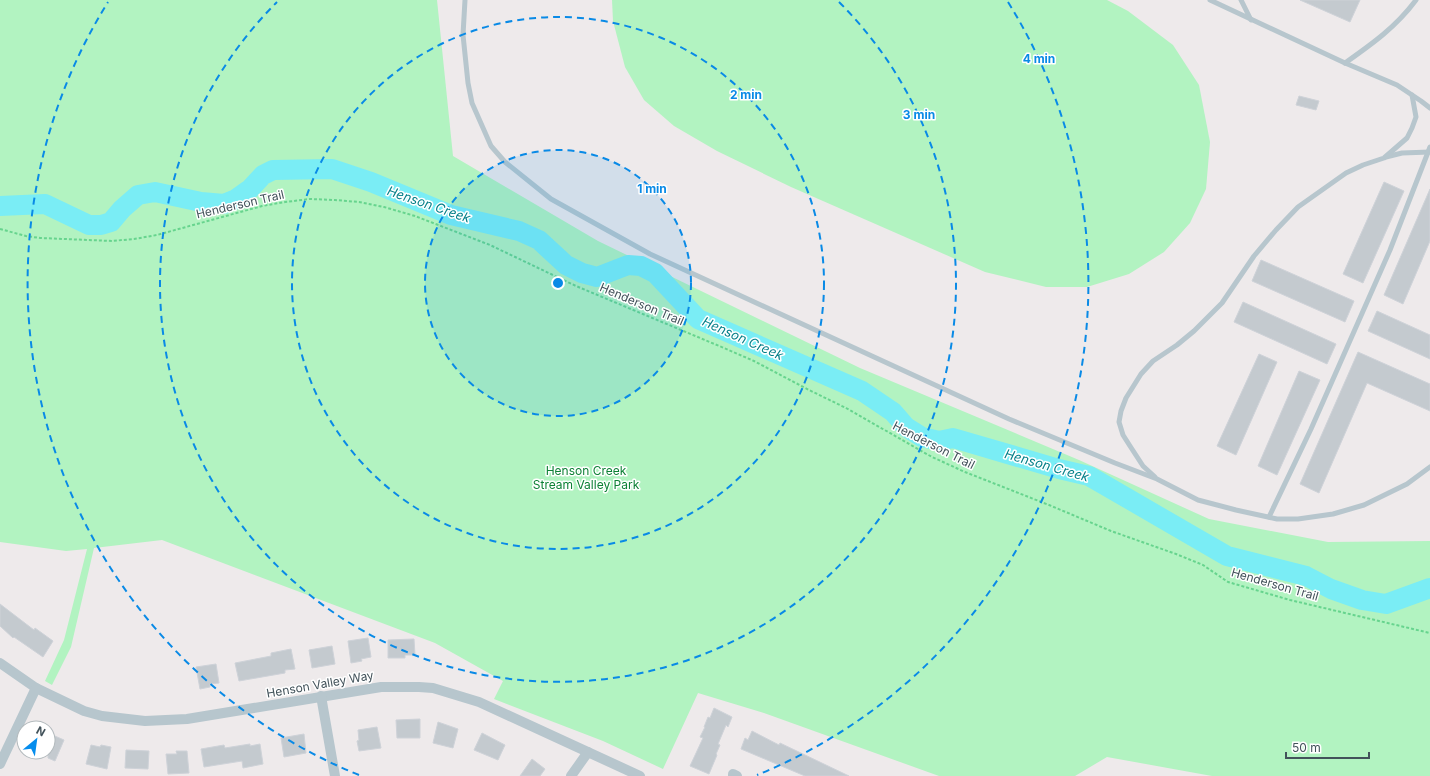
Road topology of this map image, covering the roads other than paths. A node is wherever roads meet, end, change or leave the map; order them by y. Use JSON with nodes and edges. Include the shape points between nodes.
{"nodes":[{"id":1,"x":465,"y":0,"type":"edge"},
{"id":2,"x":1210,"y":0,"type":"edge"},
{"id":3,"x":1241,"y":0,"type":"edge"},
{"id":4,"x":1416,"y":0,"type":"edge"},
{"id":5,"x":1251,"y":20,"type":"junction"},
{"id":6,"x":1345,"y":63,"type":"junction"},
{"id":7,"x":1412,"y":95,"type":"junction"},
{"id":8,"x":1430,"y":108,"type":"edge"},
{"id":9,"x":1430,"y":150,"type":"edge"},
{"id":10,"x":1384,"y":158,"type":"junction"},
{"id":11,"x":1430,"y":467,"type":"edge"},
{"id":12,"x":1157,"y":479,"type":"junction"},
{"id":13,"x":1269,"y":517,"type":"junction"},
{"id":14,"x":0,"y":663,"type":"edge"},
{"id":15,"x":36,"y":688,"type":"junction"},
{"id":16,"x":320,"y":696,"type":"junction"},
{"id":17,"x":588,"y":752,"type":"junction"},
{"id":18,"x":0,"y":764,"type":"edge"},
{"id":19,"x":335,"y":776,"type":"edge"},
{"id":20,"x":571,"y":776,"type":"edge"},
{"id":21,"x":640,"y":776,"type":"edge"},
{"id":22,"x":733,"y":776,"type":"edge"},
{"id":23,"x":737,"y":776,"type":"edge"}],
"edges":[{"from":1,"to":12,"type":"lane","via":[[463,35],[468,83],[479,120],[491,146],[505,162],[551,199],[650,254],[1009,419]]},
{"from":2,"to":5,"type":"lane"},
{"from":3,"to":5,"type":"lane"},
{"from":4,"to":6,"type":"lane","via":[[1386,33]]},
{"from":5,"to":6,"type":"lane"},
{"from":6,"to":7,"type":"lane","via":[[1397,85]]},
{"from":7,"to":8,"type":"lane"},
{"from":7,"to":10,"type":"lane","via":[[1416,117],[1412,128],[1407,138]]},
{"from":9,"to":10,"type":"lane"},
{"from":9,"to":13,"type":"lane","via":[[1387,258]]},
{"from":10,"to":12,"type":"lane","via":[[1346,173],[1298,207],[1254,256],[1218,307],[1194,331],[1153,361],[1141,374],[1126,398],[1119,422],[1123,435],[1143,466]]},
{"from":11,"to":13,"type":"lane","via":[[1407,484],[1364,505],[1333,514],[1298,519]]},
{"from":12,"to":13,"type":"lane","via":[[1198,500]]},
{"from":14,"to":15,"type":"street","name":"Henson Valley Way"},
{"from":15,"to":16,"type":"street","name":"Henson Valley Way","via":[[102,716],[145,722],[188,719]]},
{"from":15,"to":18,"type":"street"},
{"from":16,"to":17,"type":"street","name":"Henson Valley Way","via":[[381,687],[433,688],[479,702]]},
{"from":16,"to":19,"type":"street"},
{"from":17,"to":20,"type":"street"},
{"from":17,"to":21,"type":"street","name":"Henson Valley Way"},
{"from":22,"to":23,"type":"street"}]}
